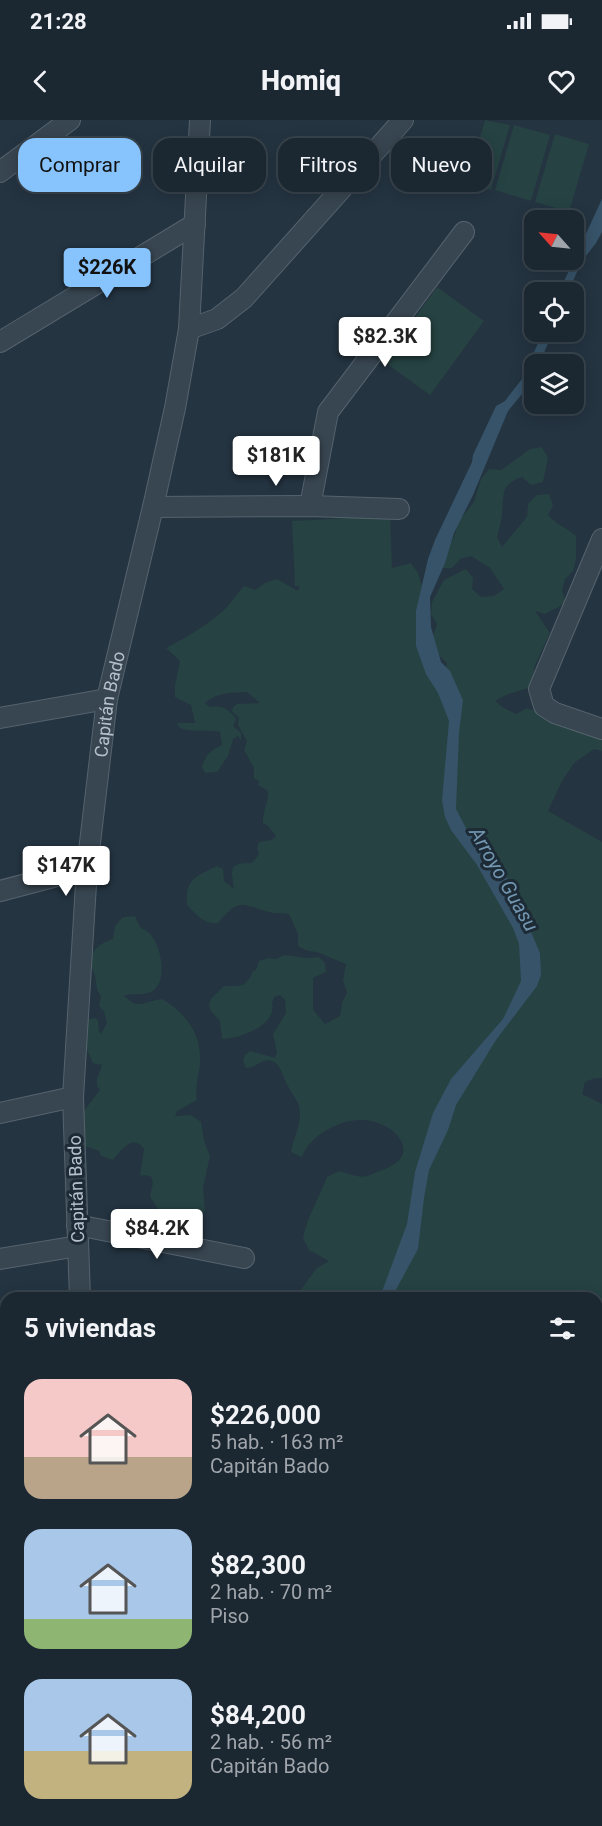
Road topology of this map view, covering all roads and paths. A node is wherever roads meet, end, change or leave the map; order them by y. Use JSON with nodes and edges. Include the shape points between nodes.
{"nodes":[{"id":1,"x":70,"y":120,"type":"edge"},
{"id":2,"x":200,"y":120,"type":"edge"},
{"id":3,"x":403,"y":120,"type":"edge"},
{"id":4,"x":0,"y":172,"type":"edge"},
{"id":5,"x":195,"y":224,"type":"junction"},
{"id":6,"x":464,"y":232,"type":"dead end"},
{"id":7,"x":189,"y":328,"type":"junction"},
{"id":8,"x":0,"y":342,"type":"edge"},
{"id":9,"x":310,"y":506,"type":"junction"},
{"id":10,"x":153,"y":507,"type":"junction"},
{"id":11,"x":399,"y":509,"type":"dead end"},
{"id":12,"x":602,"y":539,"type":"edge"},
{"id":13,"x":107,"y":699,"type":"junction"},
{"id":14,"x":0,"y":718,"type":"edge"},
{"id":15,"x":602,"y":729,"type":"edge"},
{"id":16,"x":87,"y":868,"type":"junction"},
{"id":17,"x":0,"y":891,"type":"edge"},
{"id":18,"x":73,"y":1096,"type":"junction"},
{"id":19,"x":0,"y":1113,"type":"edge"},
{"id":20,"x":77,"y":1225,"type":"junction"},
{"id":21,"x":78,"y":1246,"type":"junction"},
{"id":22,"x":244,"y":1258,"type":"dead end"},
{"id":23,"x":0,"y":1260,"type":"edge"},
{"id":24,"x":80,"y":1292,"type":"edge"}],
"edges":[{"from":1,"to":4,"type":"street"},
{"from":2,"to":5,"type":"street","name":"Capitán Bado"},
{"from":3,"to":7,"type":"street","via":[[244,298],[217,319]]},
{"from":5,"to":7,"type":"street","name":"Capitán Bado"},
{"from":5,"to":8,"type":"street"},
{"from":6,"to":9,"type":"street","via":[[328,412]]},
{"from":7,"to":10,"type":"street","name":"Capitán Bado"},
{"from":9,"to":10,"type":"street"},
{"from":9,"to":11,"type":"street"},
{"from":10,"to":13,"type":"street","name":"Capitán Bado"},
{"from":12,"to":15,"type":"street","via":[[539,689],[544,706],[555,713]]},
{"from":13,"to":14,"type":"street"},
{"from":13,"to":16,"type":"street","name":"Capitán Bado"},
{"from":16,"to":17,"type":"street"},
{"from":16,"to":18,"type":"street","name":"Capitán Bado"},
{"from":18,"to":19,"type":"street"},
{"from":18,"to":20,"type":"street","name":"Capitán Bado"},
{"from":20,"to":21,"type":"street","name":"Capitán Bado"},
{"from":20,"to":22,"type":"street"},
{"from":21,"to":23,"type":"street"},
{"from":21,"to":24,"type":"street","name":"Capitán Bado"}]}
